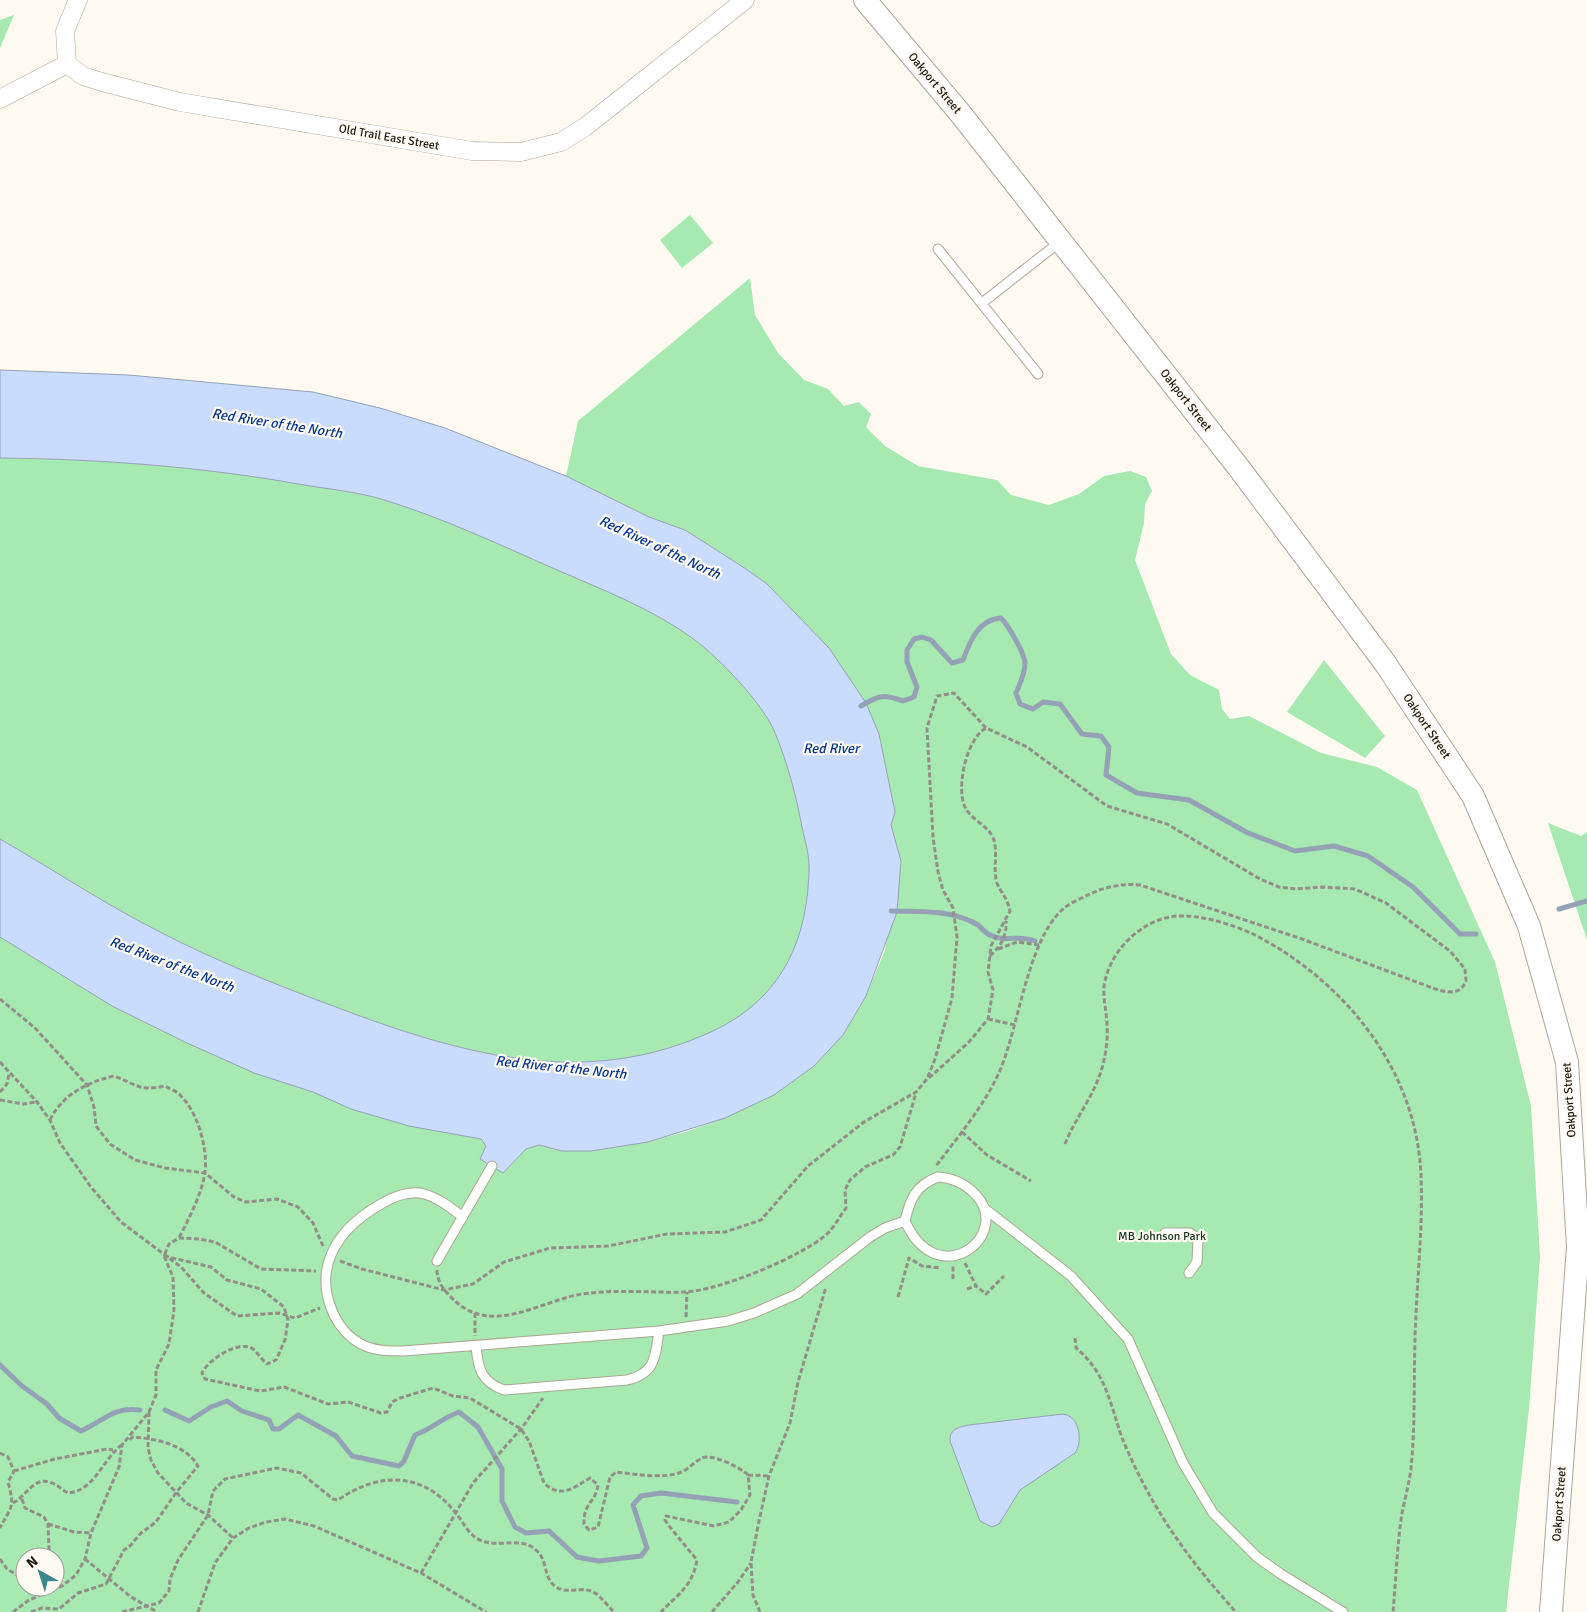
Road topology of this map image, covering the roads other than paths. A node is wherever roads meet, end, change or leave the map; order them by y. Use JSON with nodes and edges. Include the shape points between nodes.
{"nodes":[{"id":1,"x":78,"y":0,"type":"edge"},
{"id":2,"x":745,"y":0,"type":"edge"},
{"id":3,"x":865,"y":0,"type":"edge"},
{"id":4,"x":67,"y":64,"type":"junction"},
{"id":5,"x":0,"y":99,"type":"edge"},
{"id":6,"x":1061,"y":241,"type":"junction"},
{"id":7,"x":938,"y":249,"type":"dead end"},
{"id":8,"x":982,"y":303,"type":"junction"},
{"id":9,"x":1038,"y":374,"type":"dead end"},
{"id":10,"x":492,"y":1166,"type":"dead end"},
{"id":11,"x":984,"y":1208,"type":"junction"},
{"id":12,"x":463,"y":1217,"type":"junction"},
{"id":13,"x":905,"y":1221,"type":"junction"},
{"id":14,"x":1166,"y":1233,"type":"dead end"},
{"id":15,"x":436,"y":1261,"type":"road end"},
{"id":16,"x":1190,"y":1273,"type":"dead end"},
{"id":17,"x":659,"y":1332,"type":"junction"},
{"id":18,"x":476,"y":1346,"type":"junction"},
{"id":19,"x":1343,"y":1612,"type":"edge"},
{"id":20,"x":1551,"y":1612,"type":"edge"}],
"edges":[{"from":1,"to":4,"type":"street","via":[[65,31]]},
{"from":2,"to":4,"type":"street","name":"Old Trail East Street","via":[[585,127],[561,142],[521,152],[472,151],[180,102],[83,76]]},
{"from":3,"to":6,"type":"street","name":"Oakport Street"},
{"from":4,"to":5,"type":"street"},
{"from":6,"to":8,"type":"lane"},
{"from":6,"to":20,"type":"street","name":"Oakport Street","via":[[1239,468],[1385,663],[1473,796],[1529,926],[1567,1062],[1578,1247]]},
{"from":7,"to":8,"type":"lane"},
{"from":8,"to":9,"type":"lane"},
{"from":10,"to":12,"type":"lane"},
{"from":11,"to":13,"type":"lane","via":[[972,1190],[956,1180],[938,1177],[917,1189],[910,1199]]},
{"from":11,"to":13,"type":"lane","via":[[987,1220],[984,1232],[972,1247],[955,1256],[930,1253],[919,1246]]},
{"from":11,"to":19,"type":"lane","via":[[1071,1276],[1128,1339],[1183,1463],[1213,1514],[1257,1557]]},
{"from":12,"to":15,"type":"lane"},
{"from":12,"to":18,"type":"lane","via":[[441,1201],[423,1194],[409,1193],[391,1199],[360,1219],[337,1242],[327,1275],[329,1303],[352,1339],[366,1347],[385,1352]]},
{"from":13,"to":17,"type":"lane","via":[[870,1237],[796,1294],[776,1304],[728,1321]]},
{"from":14,"to":16,"type":"lane","via":[[1190,1233],[1198,1240],[1197,1262]]},
{"from":17,"to":18,"type":"lane"},
{"from":17,"to":18,"type":"lane","via":[[652,1365],[642,1376],[504,1390],[492,1386],[478,1366]]}]}
